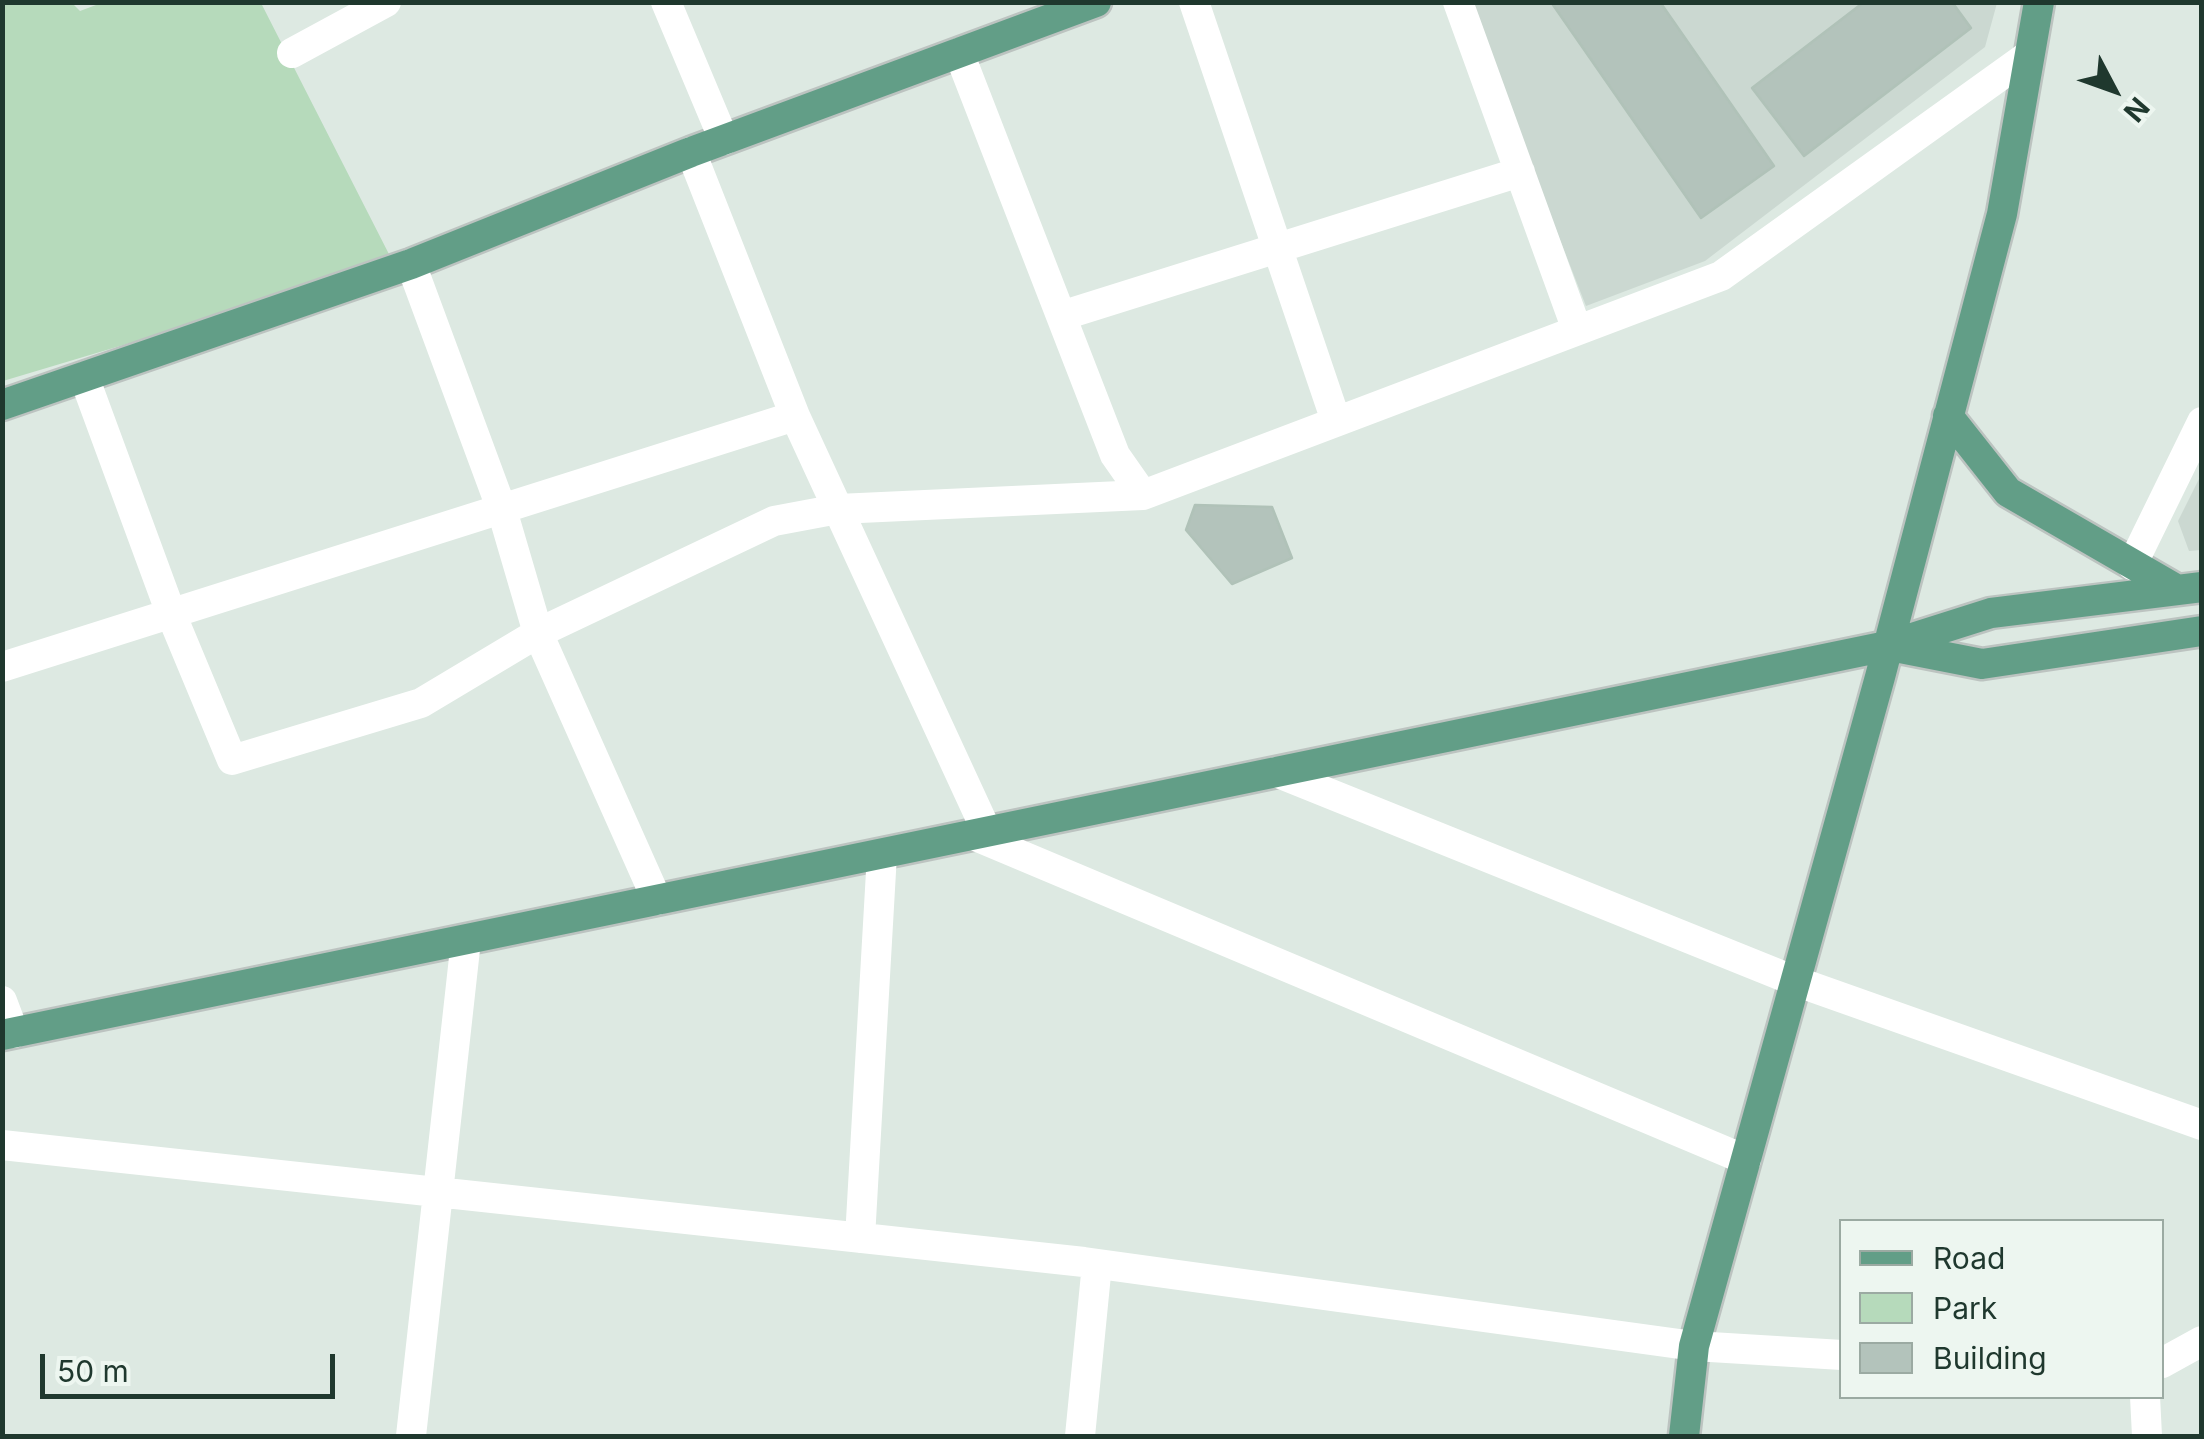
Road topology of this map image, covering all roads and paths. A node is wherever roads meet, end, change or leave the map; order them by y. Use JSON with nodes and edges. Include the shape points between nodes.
{"nodes":[{"id":1,"x":386,"y":2,"type":"edge"},
{"id":2,"x":666,"y":2,"type":"edge"},
{"id":3,"x":1096,"y":2,"type":"edge"},
{"id":4,"x":1194,"y":2,"type":"edge"},
{"id":5,"x":1458,"y":2,"type":"edge"},
{"id":6,"x":2040,"y":2,"type":"edge"},
{"id":7,"x":292,"y":53,"type":"dead end"},
{"id":8,"x":959,"y":53,"type":"junction"},
{"id":9,"x":2029,"y":55,"type":"junction"},
{"id":10,"x":724,"y":140,"type":"junction"},
{"id":11,"x":690,"y":152,"type":"junction"},
{"id":12,"x":1520,"y":172,"type":"junction"},
{"id":13,"x":1277,"y":248,"type":"junction"},
{"id":14,"x":411,"y":264,"type":"junction"},
{"id":15,"x":1061,"y":316,"type":"junction"},
{"id":16,"x":1577,"y":330,"type":"junction"},
{"id":17,"x":84,"y":377,"type":"junction"},
{"id":18,"x":2,"y":405,"type":"edge"},
{"id":19,"x":796,"y":416,"type":"junction"},
{"id":20,"x":1948,"y":416,"type":"junction"},
{"id":21,"x":1336,"y":422,"type":"junction"},
{"id":22,"x":2202,"y":422,"type":"edge"},
{"id":23,"x":1143,"y":494,"type":"junction"},
{"id":24,"x":502,"y":510,"type":"junction"},
{"id":25,"x":838,"y":510,"type":"junction"},
{"id":26,"x":2132,"y":565,"type":"junction"},
{"id":27,"x":2188,"y":587,"type":"edge"},
{"id":28,"x":172,"y":616,"type":"junction"},
{"id":29,"x":2202,"y":631,"type":"edge"},
{"id":30,"x":538,"y":633,"type":"junction"},
{"id":31,"x":1888,"y":646,"type":"junction"},
{"id":32,"x":2,"y":668,"type":"edge"},
{"id":33,"x":1276,"y":772,"type":"junction"},
{"id":34,"x":980,"y":834,"type":"junction"},
{"id":35,"x":882,"y":854,"type":"junction"},
{"id":36,"x":658,"y":900,"type":"junction"},
{"id":37,"x":466,"y":940,"type":"junction"},
{"id":38,"x":1795,"y":981,"type":"junction"},
{"id":39,"x":2,"y":1001,"type":"edge"},
{"id":40,"x":8,"y":1034,"type":"edge"},
{"id":41,"x":2202,"y":1125,"type":"edge"},
{"id":42,"x":2,"y":1145,"type":"edge"},
{"id":43,"x":1746,"y":1160,"type":"junction"},
{"id":44,"x":440,"y":1192,"type":"junction"},
{"id":45,"x":860,"y":1238,"type":"junction"},
{"id":46,"x":1096,"y":1264,"type":"junction"},
{"id":47,"x":2202,"y":1341,"type":"edge"},
{"id":48,"x":1694,"y":1346,"type":"junction"},
{"id":49,"x":1839,"y":1355,"type":"edge"},
{"id":50,"x":2164,"y":1362,"type":"edge"},
{"id":51,"x":2145,"y":1399,"type":"edge"},
{"id":52,"x":411,"y":1436,"type":"edge"},
{"id":53,"x":1080,"y":1436,"type":"edge"},
{"id":54,"x":1684,"y":1436,"type":"edge"},
{"id":55,"x":2147,"y":1436,"type":"edge"}],
"edges":[{"from":1,"to":7,"type":"street"},
{"from":2,"to":10,"type":"street"},
{"from":3,"to":8,"type":"main road"},
{"from":4,"to":13,"type":"street"},
{"from":5,"to":12,"type":"street"},
{"from":6,"to":9,"type":"main road"},
{"from":8,"to":10,"type":"main road"},
{"from":8,"to":15,"type":"street"},
{"from":9,"to":16,"type":"street","via":[[1721,276]]},
{"from":9,"to":20,"type":"main road","via":[[2002,214]]},
{"from":10,"to":11,"type":"main road"},
{"from":11,"to":14,"type":"main road"},
{"from":11,"to":19,"type":"street"},
{"from":12,"to":13,"type":"street"},
{"from":12,"to":16,"type":"street"},
{"from":13,"to":15,"type":"street"},
{"from":13,"to":21,"type":"street"},
{"from":14,"to":17,"type":"main road"},
{"from":14,"to":24,"type":"street"},
{"from":15,"to":23,"type":"street","via":[[1115,455]]},
{"from":16,"to":21,"type":"street"},
{"from":17,"to":18,"type":"main road"},
{"from":17,"to":28,"type":"street"},
{"from":19,"to":24,"type":"street"},
{"from":19,"to":25,"type":"street"},
{"from":20,"to":26,"type":"main road","via":[[2008,492]]},
{"from":20,"to":31,"type":"main road"},
{"from":21,"to":23,"type":"street"},
{"from":22,"to":26,"type":"street"},
{"from":23,"to":25,"type":"street"},
{"from":24,"to":28,"type":"street"},
{"from":24,"to":30,"type":"street"},
{"from":25,"to":30,"type":"street","via":[[774,521]]},
{"from":25,"to":34,"type":"street"},
{"from":26,"to":27,"type":"main road"},
{"from":27,"to":31,"type":"main road","via":[[1991,614]]},
{"from":28,"to":30,"type":"street","via":[[232,760],[421,703]]},
{"from":28,"to":32,"type":"street"},
{"from":29,"to":31,"type":"main road","via":[[1982,664]]},
{"from":30,"to":36,"type":"street"},
{"from":31,"to":33,"type":"main road"},
{"from":31,"to":38,"type":"main road"},
{"from":33,"to":34,"type":"main road"},
{"from":33,"to":38,"type":"street"},
{"from":34,"to":35,"type":"main road"},
{"from":34,"to":43,"type":"street"},
{"from":35,"to":36,"type":"main road"},
{"from":35,"to":45,"type":"street"},
{"from":36,"to":37,"type":"main road"},
{"from":37,"to":40,"type":"main road"},
{"from":37,"to":44,"type":"street"},
{"from":38,"to":41,"type":"street"},
{"from":38,"to":43,"type":"main road"},
{"from":39,"to":40,"type":"street"},
{"from":42,"to":44,"type":"street"},
{"from":43,"to":48,"type":"main road"},
{"from":44,"to":45,"type":"street"},
{"from":44,"to":52,"type":"street"},
{"from":45,"to":46,"type":"street"},
{"from":46,"to":48,"type":"street"},
{"from":46,"to":53,"type":"street"},
{"from":47,"to":50,"type":"street"},
{"from":48,"to":49,"type":"street"},
{"from":48,"to":54,"type":"main road"},
{"from":51,"to":55,"type":"street"}]}
